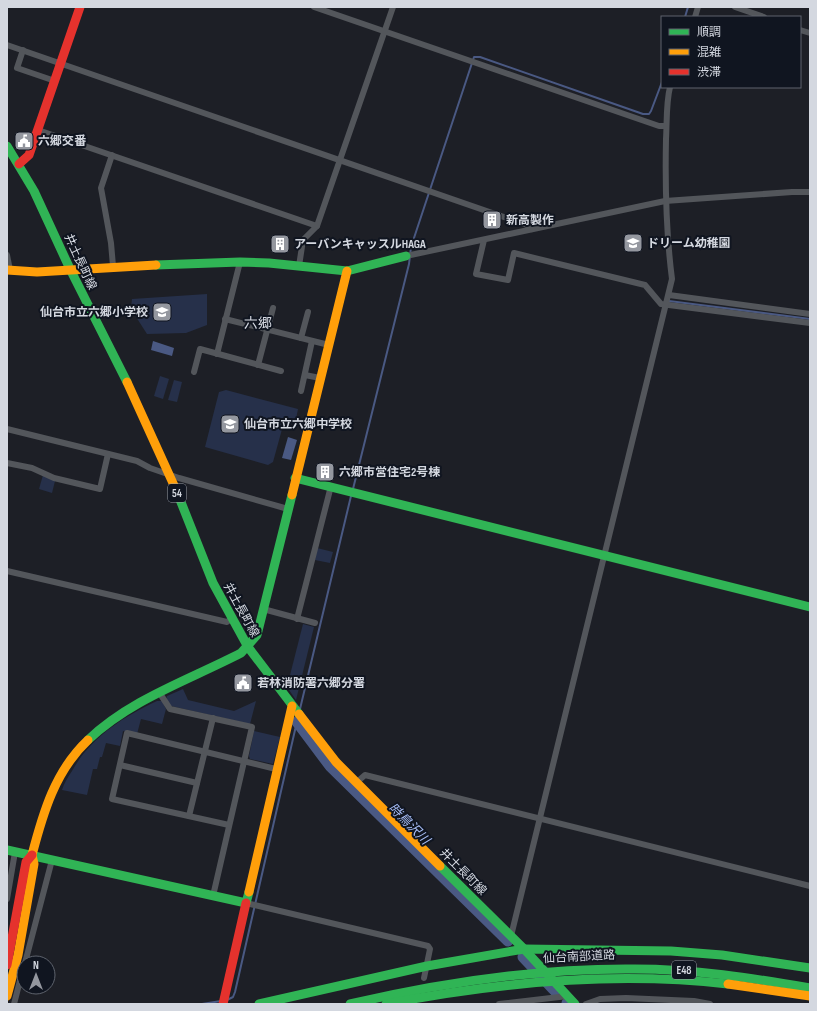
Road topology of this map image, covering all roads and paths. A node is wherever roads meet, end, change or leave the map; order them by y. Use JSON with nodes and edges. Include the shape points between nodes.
{"nodes":[{"id":1,"x":80,"y":7,"type":"edge"},
{"id":2,"x":314,"y":7,"type":"edge"},
{"id":3,"x":393,"y":7,"type":"edge"},
{"id":4,"x":735,"y":7,"type":"edge"},
{"id":5,"x":761,"y":16,"type":"edge"},
{"id":6,"x":385,"y":31,"type":"junction"},
{"id":7,"x":7,"y":45,"type":"edge"},
{"id":8,"x":23,"y":50,"type":"junction"},
{"id":9,"x":61,"y":64,"type":"junction"},
{"id":10,"x":55,"y":81,"type":"junction"},
{"id":11,"x":670,"y":88,"type":"edge"},
{"id":12,"x":666,"y":126,"type":"junction"},
{"id":13,"x":38,"y":130,"type":"junction"},
{"id":14,"x":7,"y":146,"type":"edge"},
{"id":15,"x":112,"y":155,"type":"junction"},
{"id":16,"x":340,"y":161,"type":"junction"},
{"id":17,"x":19,"y":164,"type":"junction"},
{"id":18,"x":810,"y":192,"type":"edge"},
{"id":19,"x":665,"y":201,"type":"junction"},
{"id":20,"x":318,"y":226,"type":"junction"},
{"id":21,"x":532,"y":229,"type":"junction"},
{"id":22,"x":484,"y":240,"type":"junction"},
{"id":23,"x":7,"y":255,"type":"edge"},
{"id":24,"x":410,"y":256,"type":"joint"},
{"id":25,"x":240,"y":262,"type":"junction"},
{"id":26,"x":113,"y":266,"type":"junction"},
{"id":27,"x":299,"y":266,"type":"junction"},
{"id":28,"x":70,"y":269,"type":"junction"},
{"id":29,"x":8,"y":270,"type":"edge"},
{"id":30,"x":347,"y":271,"type":"junction"},
{"id":31,"x":668,"y":300,"type":"junction"},
{"id":32,"x":273,"y":308,"type":"dead end"},
{"id":33,"x":308,"y":312,"type":"dead end"},
{"id":34,"x":810,"y":314,"type":"edge"},
{"id":35,"x":225,"y":319,"type":"junction"},
{"id":36,"x":810,"y":323,"type":"edge"},
{"id":37,"x":267,"y":330,"type":"junction"},
{"id":38,"x":301,"y":338,"type":"junction"},
{"id":39,"x":312,"y":341,"type":"junction"},
{"id":40,"x":329,"y":345,"type":"junction"},
{"id":41,"x":217,"y":354,"type":"junction"},
{"id":42,"x":258,"y":365,"type":"junction"},
{"id":43,"x":281,"y":371,"type":"dead end"},
{"id":44,"x":194,"y":372,"type":"dead end"},
{"id":45,"x":305,"y":375,"type":"junction"},
{"id":46,"x":320,"y":378,"type":"junction"},
{"id":47,"x":301,"y":391,"type":"dead end"},
{"id":48,"x":7,"y":429,"type":"edge"},
{"id":49,"x":108,"y":454,"type":"junction"},
{"id":50,"x":7,"y":462,"type":"edge"},
{"id":51,"x":169,"y":474,"type":"junction"},
{"id":52,"x":295,"y":478,"type":"junction"},
{"id":53,"x":331,"y":486,"type":"junction"},
{"id":54,"x":288,"y":509,"type":"junction"},
{"id":55,"x":605,"y":554,"type":"junction"},
{"id":56,"x":7,"y":570,"type":"edge"},
{"id":57,"x":810,"y":607,"type":"edge"},
{"id":58,"x":263,"y":610,"type":"junction"},
{"id":59,"x":232,"y":618,"type":"junction"},
{"id":60,"x":297,"y":619,"type":"junction"},
{"id":61,"x":315,"y":623,"type":"dead end"},
{"id":62,"x":248,"y":647,"type":"junction"},
{"id":63,"x":159,"y":692,"type":"junction"},
{"id":64,"x":294,"y":707,"type":"junction"},
{"id":65,"x":213,"y":718,"type":"junction"},
{"id":66,"x":205,"y":752,"type":"junction"},
{"id":67,"x":244,"y":762,"type":"junction"},
{"id":68,"x":120,"y":765,"type":"junction"},
{"id":69,"x":276,"y":769,"type":"junction"},
{"id":70,"x":357,"y":782,"type":"junction"},
{"id":71,"x":198,"y":783,"type":"junction"},
{"id":72,"x":189,"y":816,"type":"junction"},
{"id":73,"x":539,"y":819,"type":"junction"},
{"id":74,"x":229,"y":825,"type":"junction"},
{"id":75,"x":11,"y":851,"type":"edge"},
{"id":76,"x":32,"y":855,"type":"junction"},
{"id":77,"x":52,"y":860,"type":"junction"},
{"id":78,"x":810,"y":886,"type":"edge"},
{"id":79,"x":213,"y":896,"type":"junction"},
{"id":80,"x":7,"y":900,"type":"edge"},
{"id":81,"x":251,"y":904,"type":"junction"},
{"id":82,"x":510,"y":936,"type":"junction"},
{"id":83,"x":524,"y":949,"type":"junction"},
{"id":84,"x":26,"y":955,"type":"edge"},
{"id":85,"x":7,"y":965,"type":"edge"},
{"id":86,"x":427,"y":966,"type":"junction"},
{"id":87,"x":810,"y":968,"type":"edge"},
{"id":88,"x":424,"y":978,"type":"dead end"},
{"id":89,"x":755,"y":988,"type":"junction"},
{"id":90,"x":810,"y":988,"type":"edge"},
{"id":91,"x":7,"y":996,"type":"edge"},
{"id":92,"x":568,"y":996,"type":"junction"},
{"id":93,"x":810,"y":996,"type":"edge"},
{"id":94,"x":555,"y":998,"type":"junction"},
{"id":95,"x":224,"y":1001,"type":"edge"},
{"id":96,"x":810,"y":1002,"type":"edge"},
{"id":97,"x":259,"y":1004,"type":"edge"},
{"id":98,"x":350,"y":1004,"type":"edge"},
{"id":99,"x":386,"y":1004,"type":"edge"},
{"id":100,"x":499,"y":1004,"type":"edge"},
{"id":101,"x":560,"y":1004,"type":"edge"},
{"id":102,"x":575,"y":1004,"type":"edge"},
{"id":103,"x":586,"y":1004,"type":"edge"},
{"id":104,"x":710,"y":1004,"type":"edge"}],
"edges":[{"from":1,"to":9,"type":"main road"},
{"from":2,"to":6,"type":"street"},
{"from":3,"to":6,"type":"street"},
{"from":4,"to":5,"type":"street"},
{"from":6,"to":12,"type":"street","via":[[659,126]]},
{"from":6,"to":16,"type":"street"},
{"from":7,"to":8,"type":"street"},
{"from":8,"to":9,"type":"street"},
{"from":8,"to":10,"type":"street","via":[[17,68]]},
{"from":9,"to":10,"type":"main road"},
{"from":9,"to":16,"type":"street"},
{"from":10,"to":13,"type":"main road"},
{"from":11,"to":12,"type":"street"},
{"from":12,"to":19,"type":"street"},
{"from":13,"to":15,"type":"street"},
{"from":13,"to":17,"type":"main road","via":[[29,155]]},
{"from":14,"to":17,"type":"main road","name":"井土長町線","number":"54"},
{"from":15,"to":20,"type":"street"},
{"from":15,"to":26,"type":"street","via":[[101,188]]},
{"from":16,"to":20,"type":"street"},
{"from":16,"to":21,"type":"street","via":[[530,226]]},
{"from":17,"to":28,"type":"main road","name":"井土長町線","number":"54"},
{"from":18,"to":19,"type":"street"},
{"from":19,"to":21,"type":"street"},
{"from":19,"to":31,"type":"street","via":[[672,279]]},
{"from":20,"to":27,"type":"street","via":[[304,240]]},
{"from":21,"to":22,"type":"street"},
{"from":22,"to":24,"type":"street"},
{"from":22,"to":31,"type":"street","via":[[476,274],[508,280],[514,252],[645,285],[661,304]]},
{"from":23,"to":29,"type":"street"},
{"from":24,"to":30,"type":"main road"},
{"from":25,"to":26,"type":"main road"},
{"from":25,"to":27,"type":"main road"},
{"from":25,"to":35,"type":"street"},
{"from":26,"to":28,"type":"main road"},
{"from":27,"to":30,"type":"main road"},
{"from":28,"to":29,"type":"main road","via":[[38,272]]},
{"from":28,"to":51,"type":"main road","name":"井土長町線","number":"54","via":[[137,402]]},
{"from":30,"to":40,"type":"main road"},
{"from":31,"to":34,"type":"street"},
{"from":31,"to":36,"type":"street"},
{"from":31,"to":55,"type":"street"},
{"from":32,"to":37,"type":"street"},
{"from":33,"to":38,"type":"street"},
{"from":35,"to":37,"type":"street"},
{"from":35,"to":41,"type":"street"},
{"from":37,"to":38,"type":"street"},
{"from":37,"to":42,"type":"street"},
{"from":38,"to":39,"type":"street"},
{"from":39,"to":40,"type":"street"},
{"from":39,"to":45,"type":"street"},
{"from":40,"to":46,"type":"main road"},
{"from":41,"to":42,"type":"street"},
{"from":41,"to":44,"type":"street","via":[[200,349]]},
{"from":42,"to":43,"type":"street"},
{"from":45,"to":46,"type":"street"},
{"from":45,"to":47,"type":"street"},
{"from":46,"to":52,"type":"main road"},
{"from":48,"to":49,"type":"street"},
{"from":49,"to":50,"type":"street","via":[[100,489],[54,478],[32,468]]},
{"from":49,"to":51,"type":"street","via":[[137,461]]},
{"from":51,"to":54,"type":"street"},
{"from":51,"to":59,"type":"main road","name":"井土長町線","number":"54","via":[[199,551]]},
{"from":52,"to":53,"type":"main road"},
{"from":52,"to":54,"type":"main road"},
{"from":53,"to":55,"type":"main road"},
{"from":53,"to":60,"type":"street"},
{"from":54,"to":58,"type":"main road"},
{"from":55,"to":57,"type":"main road"},
{"from":55,"to":73,"type":"street"},
{"from":56,"to":59,"type":"street","via":[[227,622]]},
{"from":58,"to":60,"type":"street"},
{"from":58,"to":62,"type":"main road","via":[[257,635]]},
{"from":59,"to":62,"type":"main road","name":"井土長町線","number":"54"},
{"from":60,"to":61,"type":"street"},
{"from":62,"to":63,"type":"main road","via":[[235,656]]},
{"from":62,"to":64,"type":"main road","name":"井土長町線","number":"54"},
{"from":63,"to":65,"type":"street","via":[[170,709]]},
{"from":63,"to":76,"type":"main road","via":[[127,708],[80,747],[63,770],[51,794]]},
{"from":64,"to":69,"type":"main road"},
{"from":64,"to":70,"type":"main road","name":"井土長町線","number":"54","via":[[336,762]]},
{"from":65,"to":66,"type":"street"},
{"from":65,"to":67,"type":"street","via":[[252,727]]},
{"from":66,"to":67,"type":"street"},
{"from":66,"to":68,"type":"street","via":[[127,733]]},
{"from":66,"to":71,"type":"street"},
{"from":67,"to":69,"type":"street"},
{"from":67,"to":74,"type":"street"},
{"from":68,"to":71,"type":"street"},
{"from":68,"to":72,"type":"street","via":[[112,799]]},
{"from":69,"to":81,"type":"main road"},
{"from":70,"to":73,"type":"street","via":[[365,775]]},
{"from":70,"to":82,"type":"main road","name":"井土長町線","number":"54"},
{"from":71,"to":72,"type":"street"},
{"from":72,"to":74,"type":"street"},
{"from":73,"to":78,"type":"street"},
{"from":73,"to":82,"type":"street"},
{"from":74,"to":79,"type":"street"},
{"from":75,"to":76,"type":"main road"},
{"from":75,"to":80,"type":"street"},
{"from":76,"to":77,"type":"main road"},
{"from":76,"to":85,"type":"main road","via":[[26,862]]},
{"from":76,"to":91,"type":"main road","via":[[34,864],[18,956]]},
{"from":77,"to":79,"type":"main road"},
{"from":77,"to":84,"type":"street"},
{"from":79,"to":81,"type":"main road"},
{"from":81,"to":86,"type":"street","via":[[428,946],[430,949]]},
{"from":81,"to":95,"type":"main road"},
{"from":82,"to":83,"type":"main road","name":"井土長町線","number":"54"},
{"from":83,"to":86,"type":"main road"},
{"from":83,"to":87,"type":"main road","via":[[671,951],[722,955]]},
{"from":83,"to":92,"type":"main road","name":"井土長町線","number":"54"},
{"from":86,"to":88,"type":"street"},
{"from":86,"to":97,"type":"main road"},
{"from":89,"to":93,"type":"main road"},
{"from":89,"to":96,"type":"main road"},
{"from":89,"to":99,"type":"main road","name":"仙台南部道路","number":"E48","via":[[666,978],[563,978],[457,990]]},
{"from":90,"to":98,"type":"main road","name":"仙台南部道路","number":"E48","via":[[751,978],[623,967],[529,972],[456,981]]},
{"from":92,"to":94,"type":"street"},
{"from":92,"to":102,"type":"main road","name":"井土長町線","number":"54"},
{"from":94,"to":100,"type":"street"},
{"from":94,"to":101,"type":"street"},
{"from":103,"to":104,"type":"street","via":[[600,999],[626,998]]}]}
